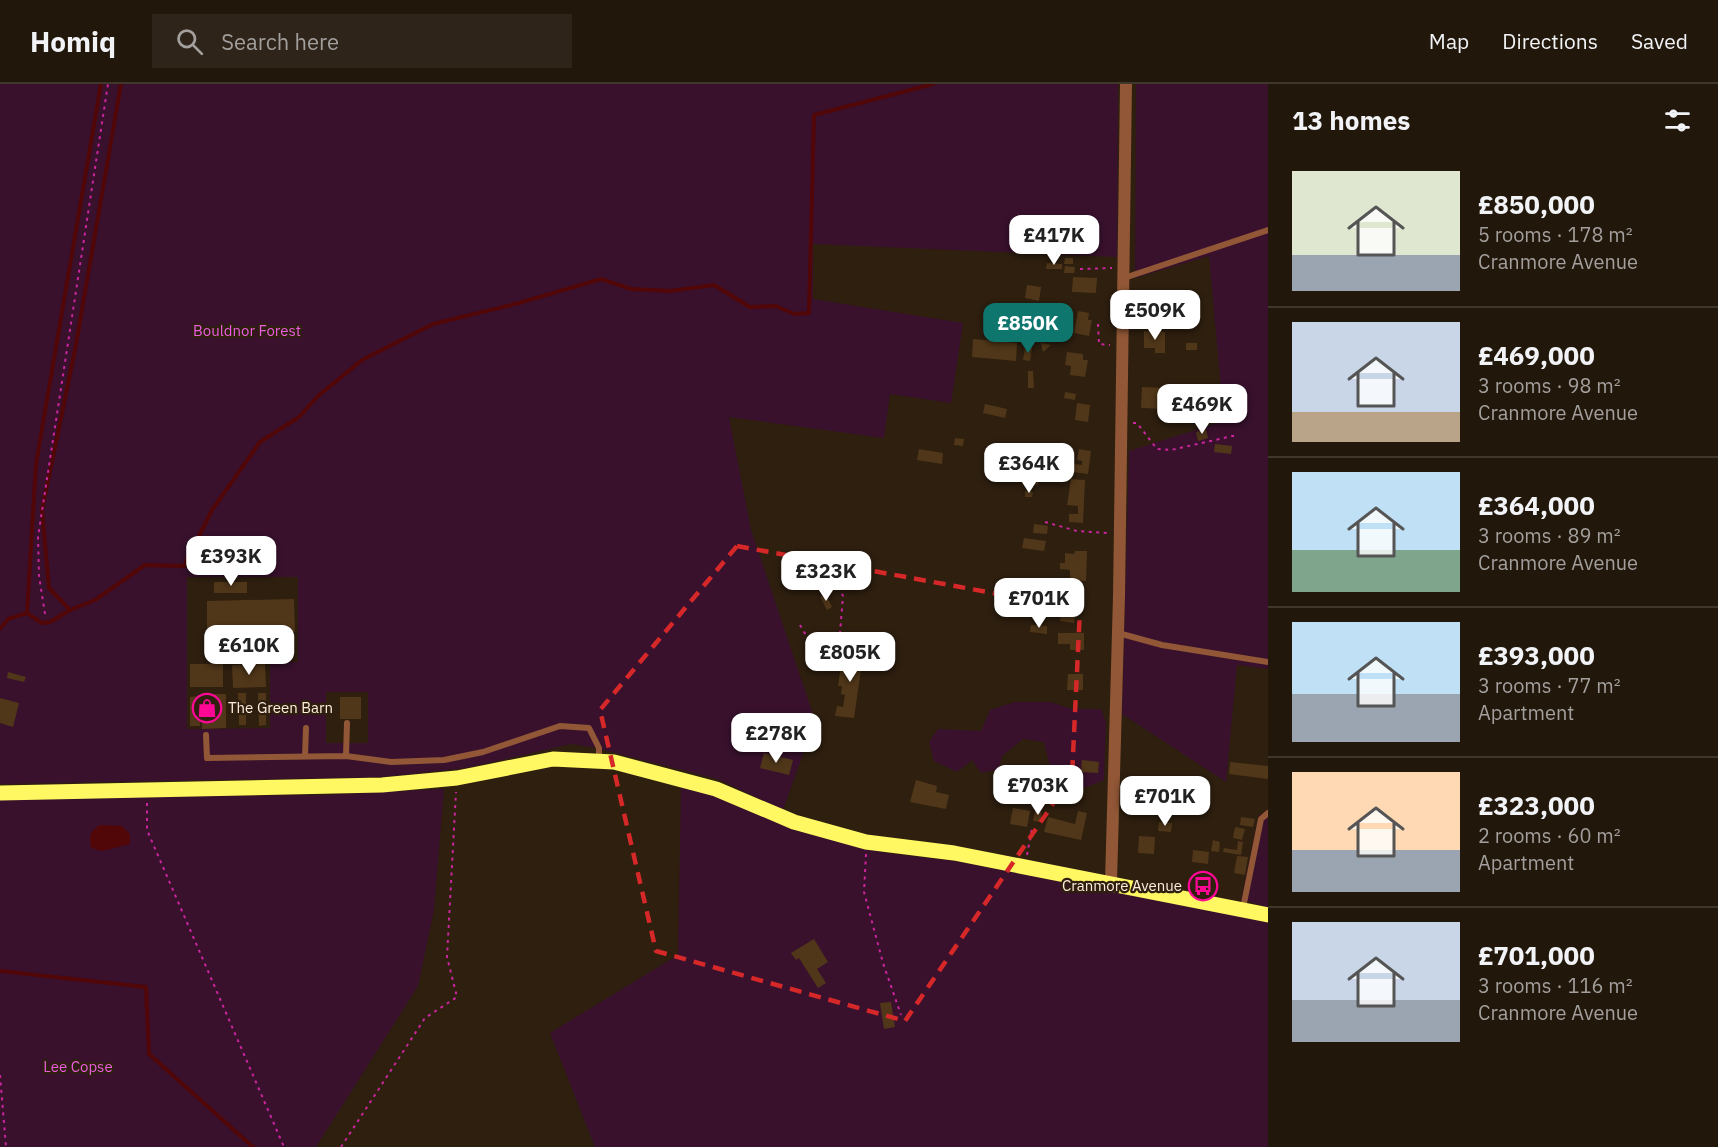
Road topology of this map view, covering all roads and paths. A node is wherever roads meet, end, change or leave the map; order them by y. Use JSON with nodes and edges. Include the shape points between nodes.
{"nodes":[{"id":1,"x":108,"y":84,"type":"edge"},
{"id":2,"x":1126,"y":84,"type":"edge"},
{"id":3,"x":1268,"y":230,"type":"edge"},
{"id":4,"x":1080,"y":269,"type":"dead end"},
{"id":5,"x":1123,"y":273,"type":"junction"},
{"id":6,"x":1098,"y":324,"type":"dead end"},
{"id":7,"x":1122,"y":346,"type":"junction"},
{"id":8,"x":1121,"y":420,"type":"junction"},
{"id":9,"x":1237,"y":435,"type":"dead end"},
{"id":10,"x":1045,"y":522,"type":"dead end"},
{"id":11,"x":1119,"y":534,"type":"junction"},
{"id":12,"x":810,"y":586,"type":"dead end"},
{"id":13,"x":45,"y":614,"type":"dead end"},
{"id":14,"x":800,"y":625,"type":"dead end"},
{"id":15,"x":1117,"y":633,"type":"junction"},
{"id":16,"x":1268,"y":662,"type":"edge"},
{"id":17,"x":347,"y":723,"type":"dead end"},
{"id":18,"x":306,"y":728,"type":"dead end"},
{"id":19,"x":206,"y":735,"type":"dead end"},
{"id":20,"x":305,"y":756,"type":"junction"},
{"id":21,"x":346,"y":756,"type":"junction"},
{"id":22,"x":599,"y":761,"type":"junction"},
{"id":23,"x":457,"y":778,"type":"junction"},
{"id":24,"x":147,"y":788,"type":"junction"},
{"id":25,"x":0,"y":793,"type":"edge"},
{"id":26,"x":1268,"y":813,"type":"edge"},
{"id":27,"x":1032,"y":828,"type":"dead end"},
{"id":28,"x":866,"y":842,"type":"junction"},
{"id":29,"x":1024,"y":866,"type":"junction"},
{"id":30,"x":1111,"y":882,"type":"junction"},
{"id":31,"x":1243,"y":908,"type":"junction"},
{"id":32,"x":1268,"y":915,"type":"edge"},
{"id":33,"x":901,"y":1015,"type":"dead end"},
{"id":34,"x":0,"y":1075,"type":"edge"},
{"id":35,"x":6,"y":1147,"type":"edge"},
{"id":36,"x":284,"y":1147,"type":"edge"},
{"id":37,"x":341,"y":1147,"type":"edge"}],
"edges":[{"from":1,"to":13,"type":"path","via":[[38,537]]},
{"from":2,"to":5,"type":"street"},
{"from":3,"to":5,"type":"lane"},
{"from":4,"to":5,"type":"path"},
{"from":5,"to":7,"type":"street"},
{"from":6,"to":7,"type":"path","via":[[1099,344]]},
{"from":7,"to":8,"type":"street"},
{"from":8,"to":9,"type":"path","via":[[1137,423],[1157,448],[1164,449]]},
{"from":8,"to":11,"type":"street"},
{"from":10,"to":11,"type":"path","via":[[1077,531]]},
{"from":11,"to":15,"type":"street"},
{"from":12,"to":14,"type":"path","via":[[823,583],[839,588],[843,596],[839,645],[810,642]]},
{"from":15,"to":16,"type":"lane","via":[[1162,645]]},
{"from":15,"to":30,"type":"street"},
{"from":17,"to":21,"type":"lane"},
{"from":18,"to":20,"type":"lane"},
{"from":19,"to":20,"type":"lane","via":[[207,758]]},
{"from":20,"to":21,"type":"lane"},
{"from":21,"to":22,"type":"lane","via":[[391,762],[444,760],[483,752],[560,726],[589,728],[599,747]]},
{"from":22,"to":23,"type":"main road","via":[[553,759]]},
{"from":22,"to":28,"type":"main road","via":[[716,789],[794,822]]},
{"from":23,"to":24,"type":"main road","via":[[382,785]]},
{"from":23,"to":37,"type":"path","via":[[447,957],[457,997],[425,1018]]},
{"from":24,"to":25,"type":"main road"},
{"from":24,"to":36,"type":"path","via":[[147,830]]},
{"from":26,"to":31,"type":"lane","via":[[1261,819]]},
{"from":27,"to":29,"type":"path"},
{"from":28,"to":29,"type":"main road"},
{"from":28,"to":33,"type":"path","via":[[864,892]]},
{"from":29,"to":30,"type":"main road"},
{"from":30,"to":31,"type":"main road"},
{"from":31,"to":32,"type":"main road"},
{"from":34,"to":35,"type":"path"}]}
